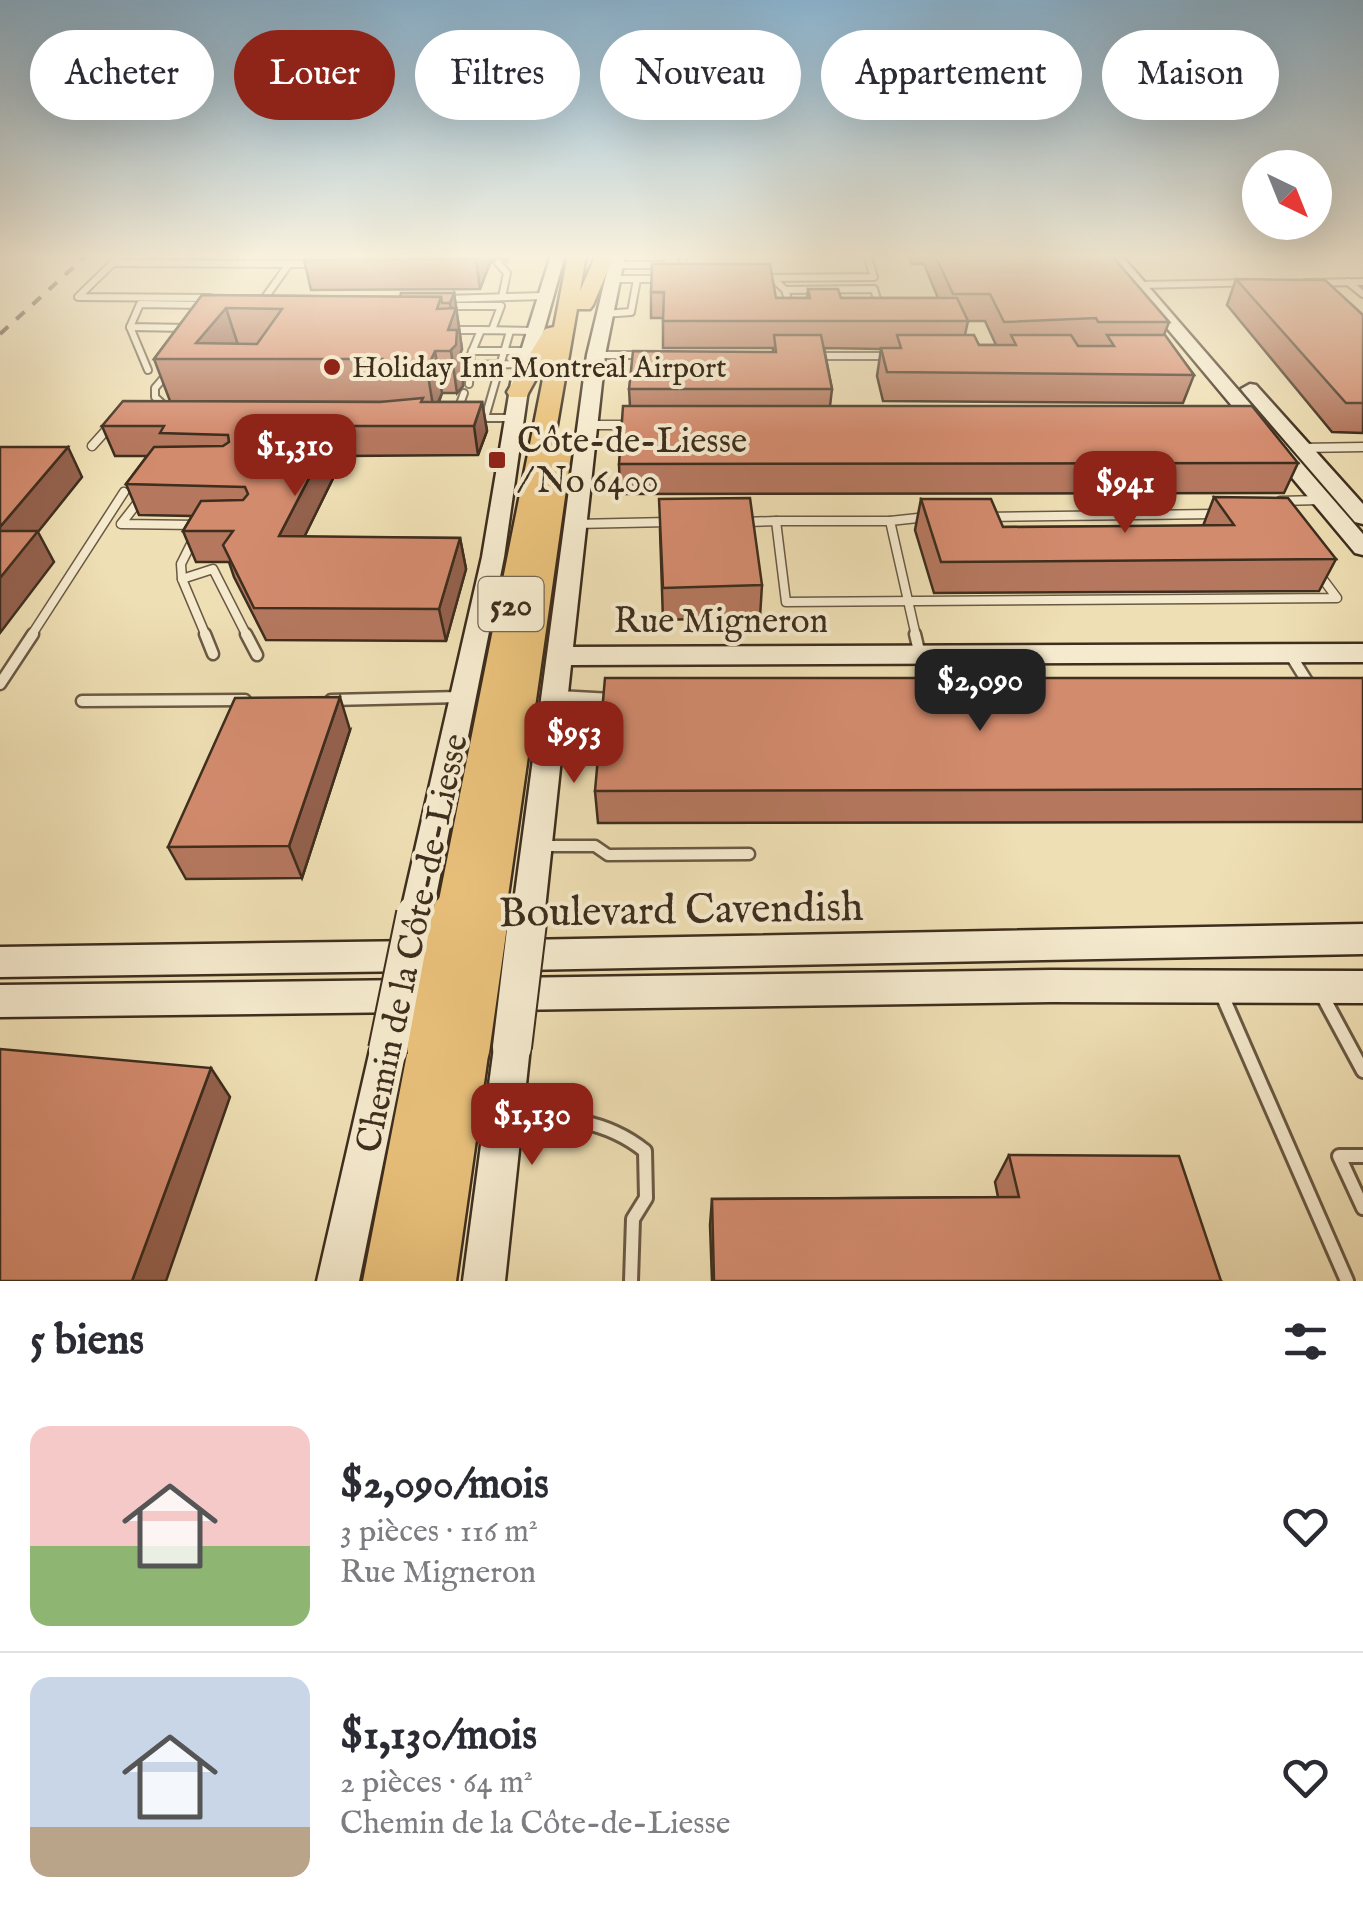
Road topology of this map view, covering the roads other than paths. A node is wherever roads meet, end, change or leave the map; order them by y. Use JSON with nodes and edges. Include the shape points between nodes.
{"nodes":[{"id":1,"x":136,"y":315,"type":"edge"},
{"id":2,"x":498,"y":315,"type":"edge"},
{"id":3,"x":558,"y":315,"type":"edge"},
{"id":4,"x":568,"y":315,"type":"edge"},
{"id":5,"x":573,"y":315,"type":"edge"},
{"id":6,"x":579,"y":315,"type":"edge"},
{"id":7,"x":1169,"y":315,"type":"edge"},
{"id":8,"x":1177,"y":315,"type":"edge"},
{"id":9,"x":130,"y":328,"type":"junction"},
{"id":10,"x":444,"y":330,"type":"edge"},
{"id":11,"x":482,"y":330,"type":"junction"},
{"id":12,"x":492,"y":330,"type":"junction"},
{"id":13,"x":510,"y":330,"type":"junction"},
{"id":14,"x":533,"y":331,"type":"junction"},
{"id":15,"x":193,"y":340,"type":"edge"},
{"id":16,"x":472,"y":352,"type":"junction"},
{"id":17,"x":504,"y":352,"type":"junction"},
{"id":18,"x":596,"y":355,"type":"junction"},
{"id":19,"x":645,"y":355,"type":"edge"},
{"id":20,"x":801,"y":356,"type":"edge"},
{"id":21,"x":898,"y":356,"type":"edge"},
{"id":22,"x":526,"y":358,"type":"junction"},
{"id":23,"x":176,"y":361,"type":"edge"},
{"id":24,"x":470,"y":365,"type":"junction"},
{"id":25,"x":500,"y":365,"type":"junction"},
{"id":26,"x":148,"y":370,"type":"dead end"},
{"id":27,"x":518,"y":392,"type":"junction"},
{"id":28,"x":185,"y":409,"type":"edge"},
{"id":29,"x":486,"y":418,"type":"junction"},
{"id":30,"x":516,"y":418,"type":"junction"},
{"id":31,"x":112,"y":423,"type":"edge"},
{"id":32,"x":587,"y":426,"type":"junction"},
{"id":33,"x":638,"y":426,"type":"edge"},
{"id":34,"x":92,"y":446,"type":"dead end"},
{"id":35,"x":1363,"y":447,"type":"edge"},
{"id":36,"x":1302,"y":448,"type":"junction"},
{"id":37,"x":152,"y":484,"type":"edge"},
{"id":38,"x":124,"y":492,"type":"edge"},
{"id":39,"x":1322,"y":500,"type":"junction"},
{"id":40,"x":1265,"y":501,"type":"edge"},
{"id":41,"x":1235,"y":514,"type":"edge"},
{"id":42,"x":941,"y":517,"type":"edge"},
{"id":43,"x":980,"y":517,"type":"edge"},
{"id":44,"x":1363,"y":517,"type":"edge"},
{"id":45,"x":776,"y":521,"type":"junction"},
{"id":46,"x":890,"y":521,"type":"junction"},
{"id":47,"x":687,"y":522,"type":"edge"},
{"id":48,"x":740,"y":522,"type":"edge"},
{"id":49,"x":575,"y":524,"type":"junction"},
{"id":50,"x":1363,"y":548,"type":"edge"},
{"id":51,"x":1316,"y":570,"type":"edge"},
{"id":52,"x":182,"y":579,"type":"junction"},
{"id":53,"x":910,"y":601,"type":"junction"},
{"id":54,"x":1363,"y":653,"type":"edge"},
{"id":55,"x":213,"y":654,"type":"dead end"},
{"id":56,"x":927,"y":654,"type":"junction"},
{"id":57,"x":1290,"y":654,"type":"junction"},
{"id":58,"x":256,"y":655,"type":"dead end"},
{"id":59,"x":560,"y":656,"type":"junction"},
{"id":60,"x":0,"y":684,"type":"edge"},
{"id":61,"x":944,"y":687,"type":"junction"},
{"id":62,"x":962,"y":687,"type":"edge"},
{"id":63,"x":926,"y":688,"type":"edge"},
{"id":64,"x":555,"y":696,"type":"junction"},
{"id":65,"x":463,"y":697,"type":"junction"},
{"id":66,"x":1298,"y":697,"type":"edge"},
{"id":67,"x":254,"y":700,"type":"edge"},
{"id":68,"x":310,"y":700,"type":"edge"},
{"id":69,"x":633,"y":700,"type":"edge"},
{"id":70,"x":82,"y":701,"type":"dead end"},
{"id":71,"x":536,"y":846,"type":"junction"},
{"id":72,"x":750,"y":854,"type":"dead end"},
{"id":73,"x":453,"y":911,"type":"junction"},
{"id":74,"x":1363,"y":939,"type":"edge"},
{"id":75,"x":0,"y":962,"type":"edge"},
{"id":76,"x":1218,"y":987,"type":"junction"},
{"id":77,"x":1363,"y":987,"type":"edge"},
{"id":78,"x":1319,"y":988,"type":"junction"},
{"id":79,"x":0,"y":1000,"type":"edge"},
{"id":80,"x":449,"y":1049,"type":"junction"},
{"id":81,"x":1363,"y":1071,"type":"edge"},
{"id":82,"x":504,"y":1120,"type":"junction"},
{"id":83,"x":1363,"y":1156,"type":"edge"},
{"id":84,"x":1363,"y":1208,"type":"edge"},
{"id":85,"x":338,"y":1281,"type":"edge"},
{"id":86,"x":388,"y":1281,"type":"edge"},
{"id":87,"x":431,"y":1281,"type":"edge"},
{"id":88,"x":484,"y":1281,"type":"edge"},
{"id":89,"x":630,"y":1281,"type":"edge"},
{"id":90,"x":1347,"y":1281,"type":"edge"}],
"edges":[{"from":1,"to":9,"type":"lane"},
{"from":2,"to":12,"type":"lane"},
{"from":3,"to":14,"type":"main road","name":"Chemin de la Côte-de-Liesse"},
{"from":4,"to":27,"type":"highway"},
{"from":5,"to":73,"type":"highway","number":"520"},
{"from":6,"to":18,"type":"main road","name":"Chemin de la Côte-de-Liesse"},
{"from":7,"to":39,"type":"main road","via":[[1196,356]]},
{"from":8,"to":36,"type":"main road"},
{"from":9,"to":15,"type":"lane","via":[[202,328]]},
{"from":9,"to":26,"type":"lane"},
{"from":10,"to":11,"type":"lane"},
{"from":11,"to":12,"type":"lane"},
{"from":11,"to":16,"type":"lane"},
{"from":12,"to":13,"type":"lane"},
{"from":13,"to":14,"type":"lane"},
{"from":13,"to":17,"type":"lane"},
{"from":14,"to":22,"type":"main road","name":"Chemin de la Côte-de-Liesse"},
{"from":16,"to":17,"type":"lane"},
{"from":16,"to":24,"type":"lane"},
{"from":17,"to":22,"type":"lane"},
{"from":17,"to":25,"type":"lane"},
{"from":18,"to":19,"type":"lane"},
{"from":18,"to":32,"type":"main road","name":"Chemin de la Côte-de-Liesse"},
{"from":20,"to":21,"type":"lane"},
{"from":22,"to":25,"type":"lane"},
{"from":22,"to":27,"type":"main road","name":"Chemin de la Côte-de-Liesse"},
{"from":23,"to":28,"type":"lane","via":[[156,396],[166,409]]},
{"from":24,"to":25,"type":"lane"},
{"from":24,"to":29,"type":"lane","via":[[455,419]]},
{"from":25,"to":29,"type":"lane"},
{"from":27,"to":30,"type":"main road","name":"Chemin de la Côte-de-Liesse"},
{"from":29,"to":30,"type":"lane"},
{"from":30,"to":65,"type":"main road","name":"Chemin de la Côte-de-Liesse"},
{"from":31,"to":34,"type":"lane"},
{"from":32,"to":33,"type":"lane"},
{"from":32,"to":49,"type":"main road","name":"Chemin de la Côte-de-Liesse"},
{"from":35,"to":36,"type":"lane"},
{"from":36,"to":44,"type":"main road"},
{"from":37,"to":52,"type":"lane","via":[[121,524],[200,525],[181,564]]},
{"from":38,"to":60,"type":"lane"},
{"from":39,"to":40,"type":"lane"},
{"from":39,"to":50,"type":"main road"},
{"from":41,"to":43,"type":"lane"},
{"from":42,"to":46,"type":"lane"},
{"from":45,"to":46,"type":"lane"},
{"from":45,"to":48,"type":"lane"},
{"from":45,"to":53,"type":"lane","via":[[786,602]]},
{"from":46,"to":53,"type":"lane"},
{"from":47,"to":49,"type":"lane"},
{"from":49,"to":59,"type":"main road","name":"Chemin de la Côte-de-Liesse"},
{"from":51,"to":53,"type":"lane","via":[[1337,598]]},
{"from":52,"to":55,"type":"lane"},
{"from":52,"to":58,"type":"lane","via":[[213,569]]},
{"from":53,"to":56,"type":"lane"},
{"from":54,"to":57,"type":"main road","name":"Rue Migneron"},
{"from":56,"to":57,"type":"main road","name":"Rue Migneron"},
{"from":56,"to":59,"type":"main road","name":"Rue Migneron"},
{"from":56,"to":61,"type":"lane"},
{"from":57,"to":66,"type":"lane","via":[[1317,697]]},
{"from":59,"to":64,"type":"main road","name":"Chemin de la Côte-de-Liesse"},
{"from":61,"to":62,"type":"lane"},
{"from":61,"to":63,"type":"lane"},
{"from":64,"to":69,"type":"lane"},
{"from":64,"to":71,"type":"main road","name":"Chemin de la Côte-de-Liesse"},
{"from":65,"to":68,"type":"lane"},
{"from":65,"to":73,"type":"main road","name":"Chemin de la Côte-de-Liesse"},
{"from":67,"to":70,"type":"lane"},
{"from":71,"to":72,"type":"lane","via":[[595,846],[608,855]]},
{"from":71,"to":80,"type":"main road","name":"Chemin de la Côte-de-Liesse","bridge":true,"via":[[530,909]]},
{"from":73,"to":80,"type":"highway","name":"Chemin de la Côte-de-Liesse","number":"520","bridge":true},
{"from":74,"to":75,"type":"main road","name":"Boulevard Cavendish"},
{"from":76,"to":78,"type":"main road"},
{"from":76,"to":79,"type":"main road"},
{"from":76,"to":90,"type":"lane"},
{"from":77,"to":78,"type":"main road"},
{"from":78,"to":81,"type":"lane"},
{"from":80,"to":82,"type":"main road","name":"Chemin de la Côte-de-Liesse"},
{"from":80,"to":85,"type":"main road","name":"Chemin de la Côte-de-Liesse"},
{"from":80,"to":86,"type":"highway","name":"Chemin de la Côte-de-Liesse","number":"520"},
{"from":80,"to":87,"type":"highway","name":"Chemin de la Côte-de-Liesse","number":"520"},
{"from":82,"to":88,"type":"main road","name":"Chemin de la Côte-de-Liesse"},
{"from":82,"to":89,"type":"lane","via":[[604,1123],[645,1151],[646,1198],[634,1220]]},
{"from":83,"to":84,"type":"lane","via":[[1339,1156]]}]}
